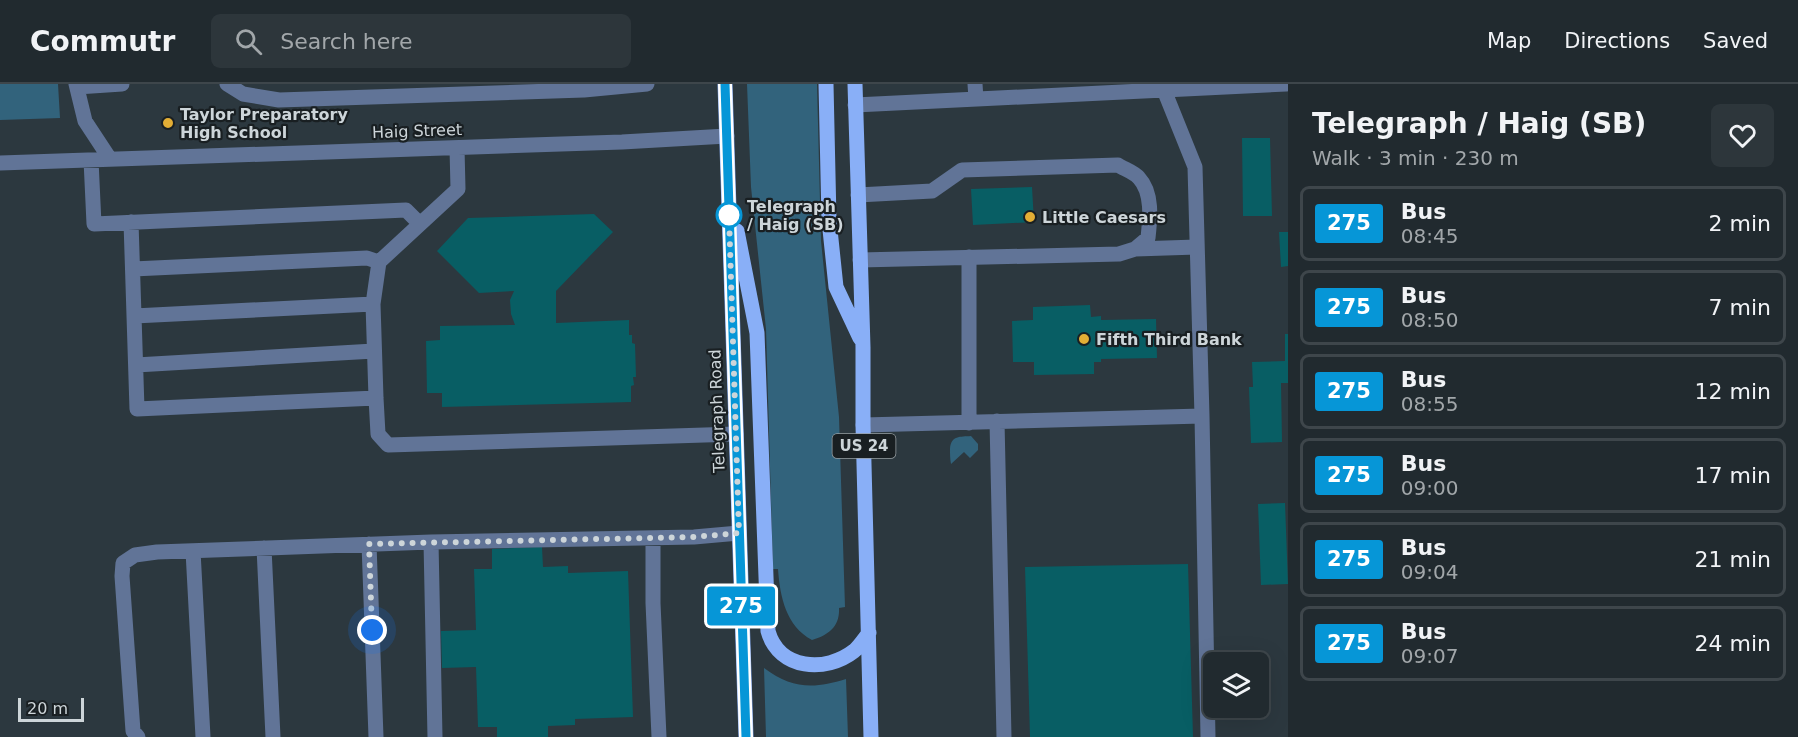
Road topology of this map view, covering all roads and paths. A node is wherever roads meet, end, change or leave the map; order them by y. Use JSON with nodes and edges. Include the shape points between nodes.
{"nodes":[{"id":1,"x":122,"y":84,"type":"edge"},
{"id":2,"x":227,"y":84,"type":"edge"},
{"id":3,"x":647,"y":84,"type":"edge"},
{"id":4,"x":725,"y":84,"type":"edge"},
{"id":5,"x":826,"y":84,"type":"edge"},
{"id":6,"x":855,"y":84,"type":"edge"},
{"id":7,"x":1286,"y":84,"type":"edge"},
{"id":8,"x":77,"y":86,"type":"edge"},
{"id":9,"x":1110,"y":88,"type":"edge"},
{"id":10,"x":1164,"y":90,"type":"junction"},
{"id":11,"x":366,"y":91,"type":"edge"},
{"id":12,"x":976,"y":92,"type":"edge"},
{"id":13,"x":855,"y":105,"type":"junction"},
{"id":14,"x":727,"y":136,"type":"junction"},
{"id":15,"x":457,"y":148,"type":"junction"},
{"id":16,"x":110,"y":159,"type":"junction"},
{"id":17,"x":91,"y":160,"type":"junction"},
{"id":18,"x":0,"y":163,"type":"edge"},
{"id":19,"x":728,"y":184,"type":"junction"},
{"id":20,"x":858,"y":195,"type":"junction"},
{"id":21,"x":131,"y":222,"type":"junction"},
{"id":22,"x":420,"y":224,"type":"junction"},
{"id":23,"x":1197,"y":247,"type":"junction"},
{"id":24,"x":1135,"y":249,"type":"junction"},
{"id":25,"x":969,"y":257,"type":"junction"},
{"id":26,"x":860,"y":260,"type":"junction"},
{"id":27,"x":379,"y":262,"type":"junction"},
{"id":28,"x":133,"y":269,"type":"junction"},
{"id":29,"x":373,"y":304,"type":"junction"},
{"id":30,"x":134,"y":316,"type":"junction"},
{"id":31,"x":863,"y":346,"type":"junction"},
{"id":32,"x":374,"y":351,"type":"junction"},
{"id":33,"x":136,"y":365,"type":"junction"},
{"id":34,"x":376,"y":398,"type":"junction"},
{"id":35,"x":1202,"y":416,"type":"junction"},
{"id":36,"x":997,"y":421,"type":"junction"},
{"id":37,"x":969,"y":423,"type":"junction"},
{"id":38,"x":863,"y":425,"type":"junction"},
{"id":39,"x":736,"y":434,"type":"junction"},
{"id":40,"x":739,"y":533,"type":"junction"},
{"id":41,"x":653,"y":538,"type":"junction"},
{"id":42,"x":431,"y":542,"type":"junction"},
{"id":43,"x":369,"y":544,"type":"junction"},
{"id":44,"x":264,"y":548,"type":"junction"},
{"id":45,"x":193,"y":551,"type":"junction"},
{"id":46,"x":869,"y":633,"type":"junction"},
{"id":47,"x":138,"y":737,"type":"edge"},
{"id":48,"x":202,"y":737,"type":"edge"},
{"id":49,"x":273,"y":737,"type":"edge"},
{"id":50,"x":376,"y":737,"type":"edge"},
{"id":51,"x":435,"y":737,"type":"edge"},
{"id":52,"x":659,"y":737,"type":"edge"},
{"id":53,"x":746,"y":737,"type":"edge"},
{"id":54,"x":871,"y":737,"type":"edge"},
{"id":55,"x":1004,"y":737,"type":"edge"},
{"id":56,"x":1208,"y":737,"type":"edge"}],
"edges":[{"from":1,"to":8,"type":"street"},
{"from":2,"to":11,"type":"street","via":[[243,94],[279,100]]},
{"from":3,"to":11,"type":"street","via":[[584,90]]},
{"from":4,"to":14,"type":"main road","name":"Telegraph Road"},
{"from":5,"to":31,"type":"main road","via":[[829,220],[836,287]]},
{"from":6,"to":13,"type":"main road","number":"US 24"},
{"from":7,"to":10,"type":"street"},
{"from":8,"to":16,"type":"street","via":[[85,121]]},
{"from":9,"to":10,"type":"street"},
{"from":9,"to":12,"type":"street"},
{"from":10,"to":23,"type":"street","via":[[1195,167]]},
{"from":12,"to":13,"type":"street"},
{"from":13,"to":20,"type":"main road","number":"US 24"},
{"from":14,"to":15,"type":"street","name":"Haig Street"},
{"from":14,"to":19,"type":"main road","name":"Telegraph Road"},
{"from":15,"to":16,"type":"street","name":"Haig Street"},
{"from":15,"to":22,"type":"street","via":[[458,189]]},
{"from":16,"to":17,"type":"street","name":"Haig Street"},
{"from":17,"to":18,"type":"street","name":"Haig Street"},
{"from":17,"to":21,"type":"street","via":[[94,224]]},
{"from":19,"to":39,"type":"main road","name":"Telegraph Road"},
{"from":19,"to":46,"type":"main road","via":[[757,333],[770,638],[789,659],[818,665],[846,656]]},
{"from":20,"to":24,"type":"street","via":[[932,191],[962,170],[1118,165],[1138,177],[1148,193],[1148,238]]},
{"from":20,"to":26,"type":"main road","number":"US 24"},
{"from":21,"to":22,"type":"street","via":[[406,210]]},
{"from":21,"to":28,"type":"street"},
{"from":22,"to":27,"type":"street"},
{"from":23,"to":24,"type":"street"},
{"from":23,"to":35,"type":"street"},
{"from":24,"to":25,"type":"street","via":[[1119,254]]},
{"from":25,"to":26,"type":"street"},
{"from":25,"to":37,"type":"street"},
{"from":26,"to":31,"type":"main road","number":"US 24"},
{"from":27,"to":28,"type":"street","via":[[367,258]]},
{"from":27,"to":29,"type":"street"},
{"from":28,"to":30,"type":"street"},
{"from":29,"to":30,"type":"street"},
{"from":29,"to":32,"type":"street"},
{"from":30,"to":33,"type":"street"},
{"from":31,"to":38,"type":"main road","number":"US 24"},
{"from":32,"to":33,"type":"street"},
{"from":32,"to":34,"type":"street"},
{"from":33,"to":34,"type":"street","via":[[137,409]]},
{"from":34,"to":39,"type":"street","via":[[378,434],[387,445]]},
{"from":35,"to":36,"type":"street"},
{"from":35,"to":56,"type":"street"},
{"from":36,"to":37,"type":"street"},
{"from":36,"to":55,"type":"street"},
{"from":37,"to":38,"type":"street"},
{"from":38,"to":46,"type":"main road","number":"US 24"},
{"from":39,"to":40,"type":"main road","name":"Telegraph Road"},
{"from":40,"to":41,"type":"street"},
{"from":40,"to":53,"type":"main road","name":"Telegraph Road"},
{"from":41,"to":42,"type":"street"},
{"from":41,"to":52,"type":"street"},
{"from":42,"to":43,"type":"street"},
{"from":42,"to":51,"type":"street"},
{"from":43,"to":44,"type":"street"},
{"from":43,"to":50,"type":"street"},
{"from":44,"to":45,"type":"street"},
{"from":44,"to":49,"type":"street"},
{"from":45,"to":47,"type":"street","via":[[135,555],[123,563],[133,731]]},
{"from":45,"to":48,"type":"street"},
{"from":46,"to":54,"type":"main road","number":"US 24"}]}
